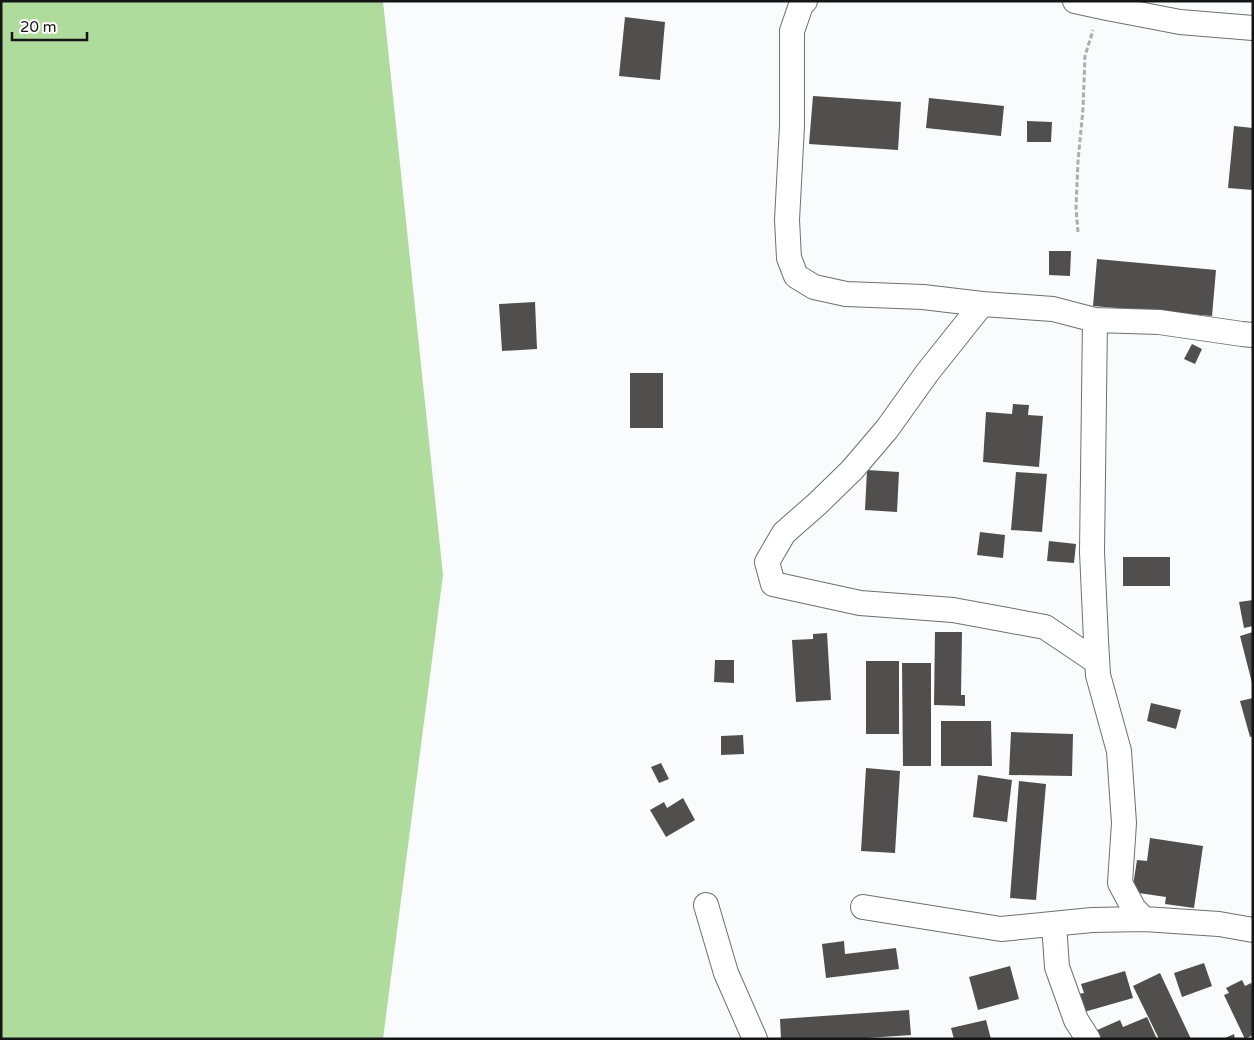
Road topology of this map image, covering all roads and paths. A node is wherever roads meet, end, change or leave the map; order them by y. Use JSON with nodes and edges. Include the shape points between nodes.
{"nodes":[{"id":1,"x":805,"y":1,"type":"edge"},
{"id":2,"x":1075,"y":1,"type":"edge"},
{"id":3,"x":1107,"y":8,"type":"junction"},
{"id":4,"x":1253,"y":28,"type":"edge"},
{"id":5,"x":1078,"y":232,"type":"dead end"},
{"id":6,"x":982,"y":304,"type":"junction"},
{"id":7,"x":1095,"y":320,"type":"junction"},
{"id":8,"x":1253,"y":335,"type":"edge"},
{"id":9,"x":1098,"y":662,"type":"junction"},
{"id":10,"x":706,"y":905,"type":"dead end"},
{"id":11,"x":863,"y":907,"type":"dead end"},
{"id":12,"x":1144,"y":919,"type":"junction"},
{"id":13,"x":1054,"y":924,"type":"junction"},
{"id":14,"x":1253,"y":930,"type":"edge"},
{"id":15,"x":755,"y":1039,"type":"edge"},
{"id":16,"x":1088,"y":1039,"type":"edge"}],
"edges":[{"from":1,"to":6,"type":"street","via":[[792,31],[788,220],[789,258],[796,276],[814,287],[846,294],[923,297]]},
{"from":2,"to":3,"type":"street"},
{"from":3,"to":4,"type":"street","via":[[1180,22]]},
{"from":3,"to":5,"type":"path","via":[[1094,28],[1085,56],[1076,208]]},
{"from":6,"to":7,"type":"street","via":[[1054,308]]},
{"from":6,"to":9,"type":"street","via":[[852,470],[784,533],[766,562],[773,584],[860,603],[953,610],[1045,627]]},
{"from":7,"to":8,"type":"street","via":[[1159,322]]},
{"from":7,"to":9,"type":"street","via":[[1092,552]]},
{"from":9,"to":12,"type":"street","via":[[1098,675],[1119,751],[1124,823],[1120,883],[1134,910]]},
{"from":10,"to":15,"type":"street","via":[[726,973]]},
{"from":11,"to":13,"type":"street","via":[[1001,929]]},
{"from":12,"to":13,"type":"street"},
{"from":12,"to":14,"type":"street","via":[[1219,924]]},
{"from":13,"to":16,"type":"street","via":[[1057,967],[1076,1020]]}]}
